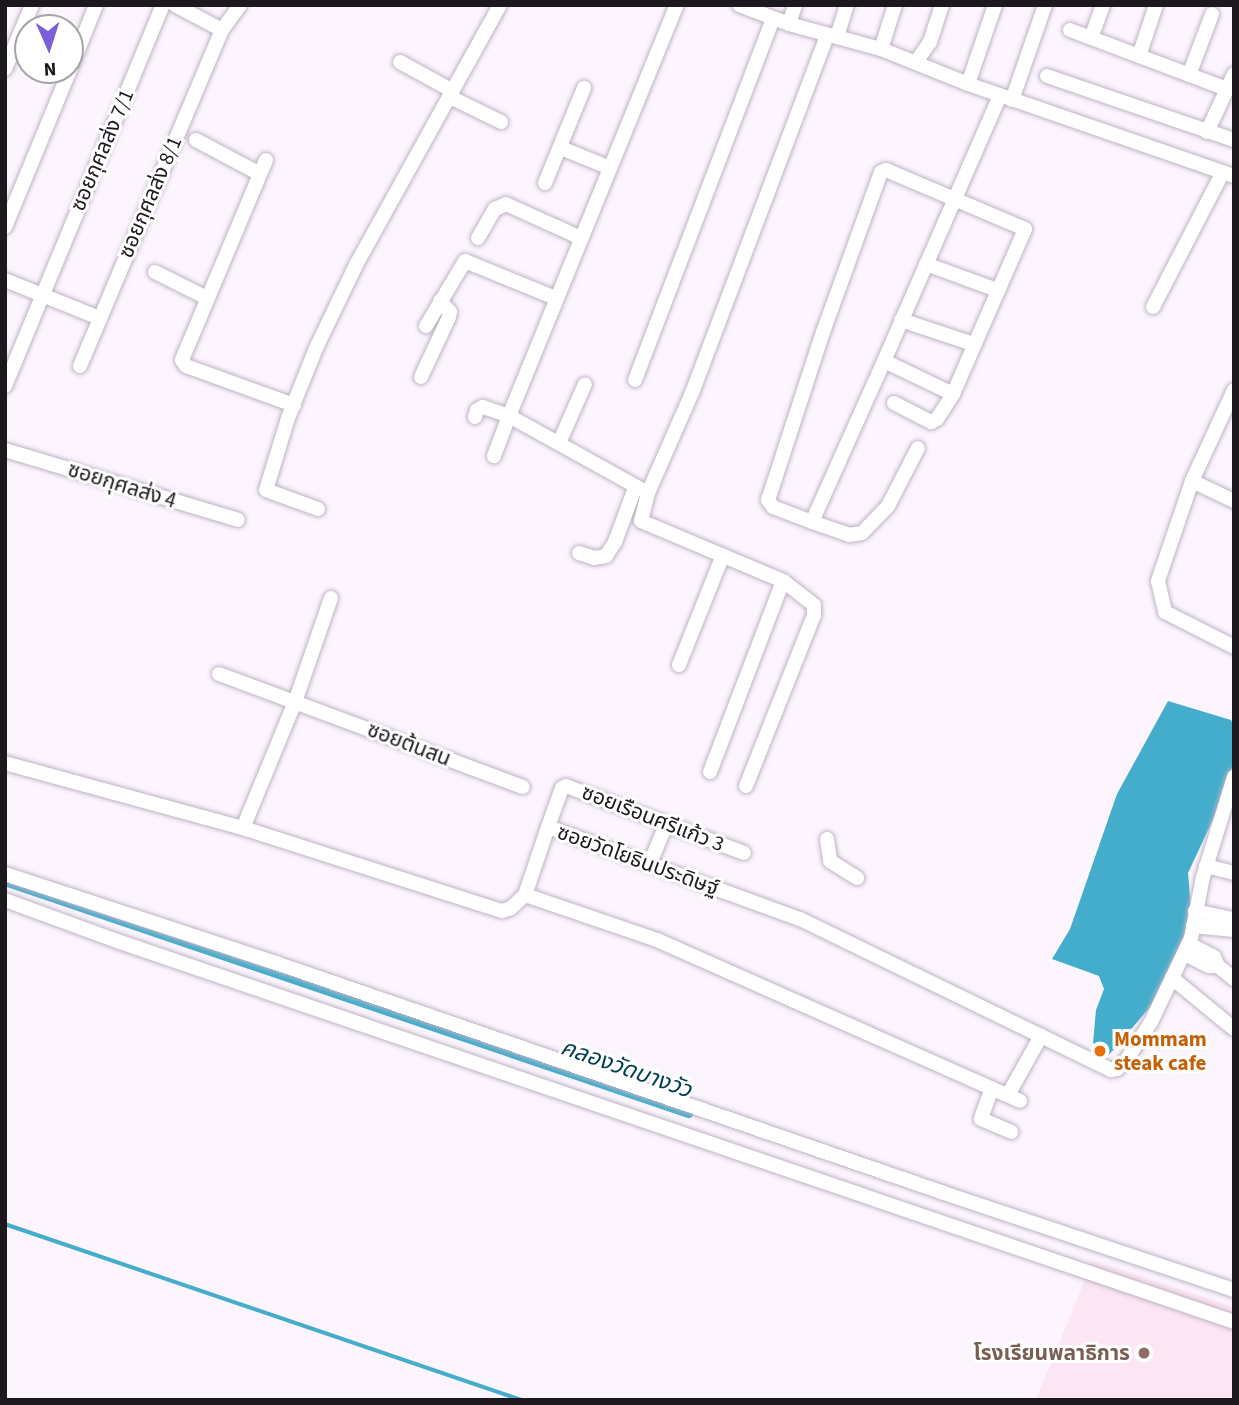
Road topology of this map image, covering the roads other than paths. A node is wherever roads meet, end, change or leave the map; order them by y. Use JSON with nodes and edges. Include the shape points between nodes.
{"nodes":[{"id":1,"x":32,"y":5,"type":"edge"},
{"id":2,"x":96,"y":5,"type":"edge"},
{"id":3,"x":163,"y":5,"type":"edge"},
{"id":4,"x":240,"y":5,"type":"edge"},
{"id":5,"x":500,"y":5,"type":"edge"},
{"id":6,"x":677,"y":5,"type":"edge"},
{"id":7,"x":739,"y":5,"type":"edge"},
{"id":8,"x":795,"y":5,"type":"edge"},
{"id":9,"x":846,"y":5,"type":"edge"},
{"id":10,"x":895,"y":5,"type":"edge"},
{"id":11,"x":942,"y":5,"type":"edge"},
{"id":12,"x":995,"y":5,"type":"edge"},
{"id":13,"x":1045,"y":5,"type":"edge"},
{"id":14,"x":1103,"y":5,"type":"edge"},
{"id":15,"x":1156,"y":5,"type":"edge"},
{"id":16,"x":182,"y":6,"type":"edge"},
{"id":17,"x":1212,"y":14,"type":"dead end"},
{"id":18,"x":773,"y":18,"type":"junction"},
{"id":19,"x":789,"y":24,"type":"junction"},
{"id":20,"x":222,"y":30,"type":"junction"},
{"id":21,"x":1070,"y":30,"type":"dead end"},
{"id":22,"x":84,"y":35,"type":"edge"},
{"id":23,"x":832,"y":36,"type":"junction"},
{"id":24,"x":1091,"y":38,"type":"junction"},
{"id":25,"x":881,"y":49,"type":"junction"},
{"id":26,"x":1139,"y":56,"type":"junction"},
{"id":27,"x":400,"y":62,"type":"dead end"},
{"id":28,"x":916,"y":62,"type":"junction"},
{"id":29,"x":5,"y":69,"type":"edge"},
{"id":30,"x":1189,"y":75,"type":"junction"},
{"id":31,"x":1047,"y":76,"type":"dead end"},
{"id":32,"x":1231,"y":81,"type":"edge"},
{"id":33,"x":64,"y":84,"type":"edge"},
{"id":34,"x":968,"y":84,"type":"junction"},
{"id":35,"x":584,"y":88,"type":"dead end"},
{"id":36,"x":452,"y":94,"type":"junction"},
{"id":37,"x":1006,"y":98,"type":"junction"},
{"id":38,"x":501,"y":122,"type":"dead end"},
{"id":39,"x":1208,"y":132,"type":"junction"},
{"id":40,"x":196,"y":139,"type":"dead end"},
{"id":41,"x":1234,"y":141,"type":"edge"},
{"id":42,"x":561,"y":148,"type":"junction"},
{"id":43,"x":610,"y":168,"type":"junction"},
{"id":44,"x":1228,"y":174,"type":"edge"},
{"id":45,"x":545,"y":183,"type":"dead end"},
{"id":46,"x":955,"y":198,"type":"junction"},
{"id":47,"x":5,"y":227,"type":"edge"},
{"id":48,"x":581,"y":237,"type":"junction"},
{"id":49,"x":478,"y":238,"type":"dead end"},
{"id":50,"x":926,"y":264,"type":"junction"},
{"id":51,"x":155,"y":272,"type":"dead end"},
{"id":52,"x":5,"y":280,"type":"edge"},
{"id":53,"x":997,"y":290,"type":"junction"},
{"id":54,"x":42,"y":295,"type":"junction"},
{"id":55,"x":207,"y":298,"type":"junction"},
{"id":56,"x":555,"y":298,"type":"junction"},
{"id":57,"x":440,"y":301,"type":"junction"},
{"id":58,"x":1153,"y":307,"type":"dead end"},
{"id":59,"x":99,"y":318,"type":"junction"},
{"id":60,"x":901,"y":320,"type":"junction"},
{"id":61,"x":426,"y":326,"type":"dead end"},
{"id":62,"x":973,"y":344,"type":"junction"},
{"id":63,"x":884,"y":361,"type":"junction"},
{"id":64,"x":80,"y":366,"type":"dead end"},
{"id":65,"x":421,"y":377,"type":"dead end"},
{"id":66,"x":635,"y":380,"type":"dead end"},
{"id":67,"x":585,"y":384,"type":"dead end"},
{"id":68,"x":5,"y":386,"type":"edge"},
{"id":69,"x":1234,"y":390,"type":"edge"},
{"id":70,"x":953,"y":394,"type":"junction"},
{"id":71,"x":894,"y":403,"type":"dead end"},
{"id":72,"x":294,"y":405,"type":"junction"},
{"id":73,"x":509,"y":416,"type":"junction"},
{"id":74,"x":475,"y":417,"type":"dead end"},
{"id":75,"x":559,"y":443,"type":"junction"},
{"id":76,"x":918,"y":448,"type":"dead end"},
{"id":77,"x":5,"y":450,"type":"edge"},
{"id":78,"x":494,"y":456,"type":"dead end"},
{"id":79,"x":1192,"y":481,"type":"junction"},
{"id":80,"x":641,"y":490,"type":"junction"},
{"id":81,"x":1234,"y":501,"type":"edge"},
{"id":82,"x":318,"y":509,"type":"dead end"},
{"id":83,"x":238,"y":520,"type":"dead end"},
{"id":84,"x":812,"y":523,"type":"junction"},
{"id":85,"x":579,"y":553,"type":"dead end"},
{"id":86,"x":723,"y":555,"type":"junction"},
{"id":87,"x":783,"y":581,"type":"junction"},
{"id":88,"x":331,"y":598,"type":"dead end"},
{"id":89,"x":1234,"y":648,"type":"edge"},
{"id":90,"x":679,"y":665,"type":"dead end"},
{"id":91,"x":219,"y":674,"type":"dead end"},
{"id":92,"x":295,"y":702,"type":"junction"},
{"id":93,"x":5,"y":763,"type":"edge"},
{"id":94,"x":710,"y":772,"type":"dead end"},
{"id":95,"x":1234,"y":777,"type":"edge"},
{"id":96,"x":746,"y":786,"type":"dead end"},
{"id":97,"x":523,"y":787,"type":"dead end"},
{"id":98,"x":666,"y":825,"type":"junction"},
{"id":99,"x":548,"y":827,"type":"junction"},
{"id":100,"x":243,"y":828,"type":"junction"},
{"id":101,"x":827,"y":839,"type":"dead end"},
{"id":102,"x":744,"y":853,"type":"dead end"},
{"id":103,"x":650,"y":863,"type":"junction"},
{"id":104,"x":1206,"y":866,"type":"junction"},
{"id":105,"x":1234,"y":873,"type":"edge"},
{"id":106,"x":5,"y":874,"type":"edge"},
{"id":107,"x":858,"y":878,"type":"dead end"},
{"id":108,"x":525,"y":895,"type":"junction"},
{"id":109,"x":5,"y":900,"type":"edge"},
{"id":110,"x":1195,"y":911,"type":"junction"},
{"id":111,"x":1234,"y":919,"type":"edge"},
{"id":112,"x":1193,"y":926,"type":"junction"},
{"id":113,"x":1234,"y":930,"type":"edge"},
{"id":114,"x":1187,"y":949,"type":"junction"},
{"id":115,"x":1172,"y":978,"type":"junction"},
{"id":116,"x":1234,"y":979,"type":"edge"},
{"id":117,"x":1234,"y":1029,"type":"edge"},
{"id":118,"x":1041,"y":1036,"type":"junction"},
{"id":119,"x":992,"y":1088,"type":"junction"},
{"id":120,"x":1011,"y":1132,"type":"dead end"},
{"id":121,"x":1234,"y":1290,"type":"edge"},
{"id":122,"x":1234,"y":1322,"type":"edge"}],
"edges":[{"from":1,"to":29,"type":"street"},
{"from":2,"to":22,"type":"street"},
{"from":3,"to":54,"type":"street","name":"ซอยกุศลส่ง 7/1"},
{"from":4,"to":20,"type":"street","name":"ซอยกุศลส่ง 8/1"},
{"from":5,"to":36,"type":"street"},
{"from":6,"to":43,"type":"street"},
{"from":7,"to":18,"type":"street"},
{"from":8,"to":19,"type":"street"},
{"from":9,"to":23,"type":"street"},
{"from":10,"to":25,"type":"street"},
{"from":11,"to":28,"type":"street","via":[[930,42]]},
{"from":12,"to":34,"type":"street"},
{"from":13,"to":37,"type":"street"},
{"from":14,"to":24,"type":"street"},
{"from":15,"to":26,"type":"street"},
{"from":16,"to":20,"type":"street"},
{"from":17,"to":30,"type":"street"},
{"from":18,"to":19,"type":"street"},
{"from":18,"to":66,"type":"street"},
{"from":19,"to":23,"type":"street"},
{"from":20,"to":59,"type":"street","name":"ซอยกุศลส่ง 8/1"},
{"from":21,"to":24,"type":"street"},
{"from":23,"to":25,"type":"street"},
{"from":23,"to":80,"type":"street","via":[[692,393]]},
{"from":24,"to":26,"type":"street"},
{"from":25,"to":28,"type":"street"},
{"from":26,"to":30,"type":"street"},
{"from":27,"to":36,"type":"street"},
{"from":28,"to":34,"type":"street"},
{"from":30,"to":32,"type":"street"},
{"from":31,"to":39,"type":"street"},
{"from":32,"to":39,"type":"street"},
{"from":33,"to":47,"type":"street"},
{"from":34,"to":37,"type":"street"},
{"from":35,"to":42,"type":"street"},
{"from":36,"to":38,"type":"street"},
{"from":36,"to":72,"type":"street","via":[[340,296]]},
{"from":37,"to":44,"type":"street"},
{"from":37,"to":46,"type":"street"},
{"from":39,"to":41,"type":"street"},
{"from":40,"to":55,"type":"street","via":[[263,167]]},
{"from":42,"to":43,"type":"street"},
{"from":42,"to":45,"type":"street"},
{"from":43,"to":48,"type":"street"},
{"from":44,"to":58,"type":"street"},
{"from":46,"to":50,"type":"street"},
{"from":46,"to":53,"type":"street","via":[[1024,227]]},
{"from":46,"to":84,"type":"street","via":[[891,171],[881,172],[767,496],[773,507]]},
{"from":48,"to":49,"type":"street","via":[[506,204],[495,209]]},
{"from":48,"to":56,"type":"street"},
{"from":50,"to":53,"type":"street"},
{"from":50,"to":60,"type":"street"},
{"from":51,"to":55,"type":"street"},
{"from":52,"to":54,"type":"street"},
{"from":53,"to":62,"type":"street"},
{"from":54,"to":59,"type":"street"},
{"from":54,"to":68,"type":"street","name":"ซอยกุศลส่ง 7/1"},
{"from":55,"to":72,"type":"street","via":[[183,363]]},
{"from":56,"to":57,"type":"street","via":[[465,261]]},
{"from":56,"to":73,"type":"street"},
{"from":57,"to":61,"type":"street"},
{"from":57,"to":65,"type":"street","via":[[449,317]]},
{"from":59,"to":64,"type":"street","name":"ซอยกุศลส่ง 8/1"},
{"from":60,"to":62,"type":"street"},
{"from":60,"to":63,"type":"street"},
{"from":62,"to":70,"type":"street"},
{"from":63,"to":70,"type":"street"},
{"from":63,"to":84,"type":"street"},
{"from":67,"to":75,"type":"street"},
{"from":69,"to":79,"type":"street"},
{"from":70,"to":71,"type":"street","via":[[932,422]]},
{"from":72,"to":82,"type":"street","via":[[265,490]]},
{"from":73,"to":74,"type":"street","via":[[483,407]]},
{"from":73,"to":75,"type":"street"},
{"from":73,"to":78,"type":"street"},
{"from":75,"to":80,"type":"street"},
{"from":76,"to":84,"type":"street","via":[[888,506],[867,531],[849,535]]},
{"from":77,"to":83,"type":"street","name":"ซอยกุศลส่ง 4"},
{"from":79,"to":81,"type":"street"},
{"from":79,"to":89,"type":"street","via":[[1158,581],[1162,607]]},
{"from":80,"to":85,"type":"street","via":[[606,556]]},
{"from":80,"to":86,"type":"street","via":[[640,521]]},
{"from":86,"to":87,"type":"street"},
{"from":86,"to":90,"type":"street"},
{"from":87,"to":94,"type":"street"},
{"from":87,"to":96,"type":"street","via":[[809,598],[814,615]]},
{"from":88,"to":92,"type":"street"},
{"from":91,"to":92,"type":"street","name":"ซอยต้นสน"},
{"from":92,"to":97,"type":"street","name":"ซอยต้นสน"},
{"from":92,"to":100,"type":"street"},
{"from":93,"to":100,"type":"street"},
{"from":95,"to":104,"type":"street"},
{"from":98,"to":99,"type":"street","name":"ซอยเรือนศรีแก้ว 3","via":[[565,786]]},
{"from":98,"to":102,"type":"street","name":"ซอยเรือนศรีแก้ว 3"},
{"from":98,"to":103,"type":"street"},
{"from":99,"to":103,"type":"street","name":"ซอยวัดโยธินประดิษฐ์"},
{"from":99,"to":108,"type":"street","name":"ซอยวัดโยธินประดิษฐ์"},
{"from":100,"to":108,"type":"street","via":[[498,910],[511,908]]},
{"from":101,"to":107,"type":"street","via":[[830,861]]},
{"from":103,"to":118,"type":"street","name":"ซอยวัดโยธินประดิษฐ์","via":[[800,919]]},
{"from":104,"to":105,"type":"street"},
{"from":104,"to":110,"type":"street"},
{"from":106,"to":121,"type":"street"},
{"from":108,"to":119,"type":"street","via":[[657,940]]},
{"from":109,"to":122,"type":"street"},
{"from":110,"to":111,"type":"street"},
{"from":110,"to":112,"type":"street"},
{"from":112,"to":113,"type":"street"},
{"from":112,"to":114,"type":"street"},
{"from":114,"to":115,"type":"street"},
{"from":114,"to":116,"type":"street","via":[[1214,957]]},
{"from":115,"to":117,"type":"street"},
{"from":115,"to":118,"type":"street","name":"ซอยวัดโยธินประดิษฐ์","via":[[1151,1022],[1117,1069]]},
{"from":118,"to":119,"type":"street","via":[[1014,1098]]},
{"from":119,"to":120,"type":"street","via":[[981,1119]]}]}
